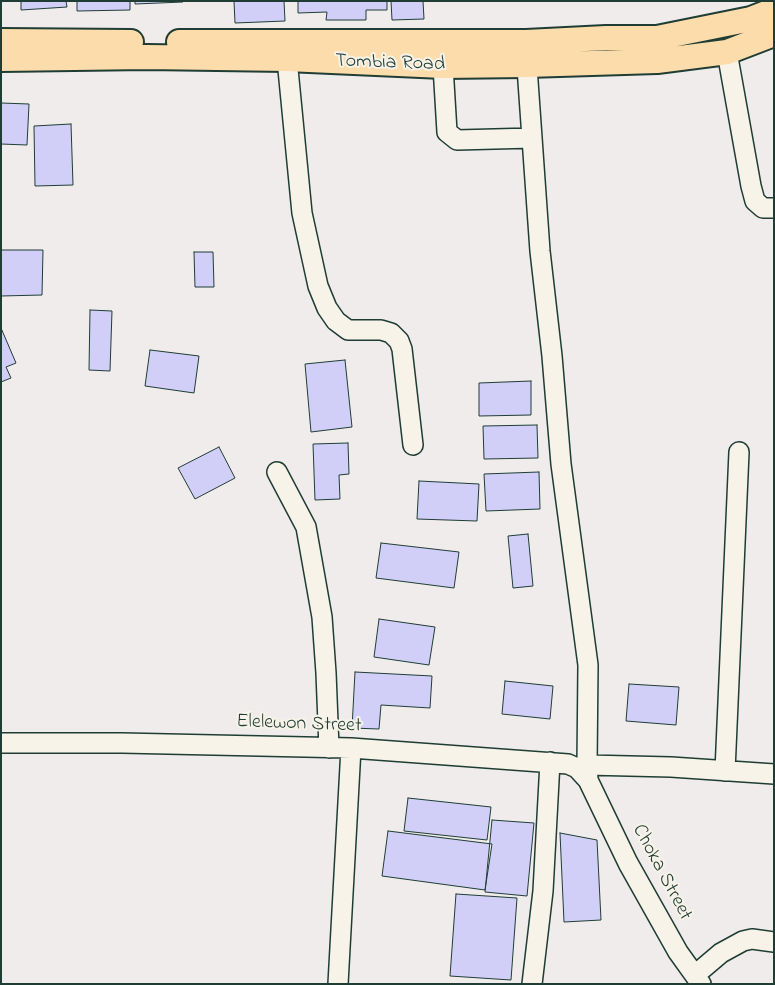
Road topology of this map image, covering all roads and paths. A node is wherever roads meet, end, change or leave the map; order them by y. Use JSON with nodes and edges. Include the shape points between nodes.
{"nodes":[{"id":1,"x":774,"y":10,"type":"edge"},
{"id":2,"x":774,"y":34,"type":"edge"},
{"id":3,"x":1,"y":40,"type":"edge"},
{"id":4,"x":526,"y":42,"type":"junction"},
{"id":5,"x":727,"y":52,"type":"junction"},
{"id":6,"x":1,"y":59,"type":"edge"},
{"id":7,"x":287,"y":59,"type":"junction"},
{"id":8,"x":527,"y":65,"type":"junction"},
{"id":9,"x":443,"y":66,"type":"junction"},
{"id":10,"x":532,"y":138,"type":"junction"},
{"id":11,"x":774,"y":208,"type":"edge"},
{"id":12,"x":413,"y":445,"type":"dead end"},
{"id":13,"x":740,"y":452,"type":"dead end"},
{"id":14,"x":277,"y":472,"type":"dead end"},
{"id":15,"x":1,"y":743,"type":"edge"},
{"id":16,"x":329,"y":748,"type":"junction"},
{"id":17,"x":351,"y":748,"type":"junction"},
{"id":18,"x":550,"y":762,"type":"junction"},
{"id":19,"x":724,"y":771,"type":"junction"},
{"id":20,"x":588,"y":772,"type":"junction"},
{"id":21,"x":774,"y":774,"type":"edge"},
{"id":22,"x":774,"y":942,"type":"edge"},
{"id":23,"x":698,"y":979,"type":"edge"},
{"id":24,"x":338,"y":984,"type":"edge"},
{"id":25,"x":532,"y":984,"type":"edge"}],
"edges":[{"from":1,"to":4,"type":"main road","name":"Tombia Road","via":[[752,19],[657,38]]},
{"from":2,"to":5,"type":"main road","name":"Tombia Road"},
{"from":3,"to":4,"type":"main road","name":"Tombia Road"},
{"from":4,"to":8,"type":"street"},
{"from":5,"to":8,"type":"main road","name":"Tombia Road","via":[[657,61]]},
{"from":5,"to":11,"type":"street","via":[[750,186],[755,201],[763,208]]},
{"from":6,"to":7,"type":"main road","name":"Tombia Road"},
{"from":7,"to":9,"type":"main road","name":"Tombia Road"},
{"from":7,"to":12,"type":"street","via":[[302,213],[318,286],[327,308],[342,326],[348,330],[391,333],[399,341]]},
{"from":8,"to":9,"type":"main road","name":"Tombia Road"},
{"from":8,"to":10,"type":"street"},
{"from":9,"to":10,"type":"street","via":[[447,132],[456,140]]},
{"from":10,"to":20,"type":"street","via":[[561,464],[588,665]]},
{"from":13,"to":19,"type":"street"},
{"from":14,"to":16,"type":"street","via":[[306,528],[322,617]]},
{"from":15,"to":16,"type":"street","name":"Elelewon Street"},
{"from":16,"to":17,"type":"street","name":"Elelewon Street"},
{"from":17,"to":18,"type":"street","name":"Elelewon Street"},
{"from":17,"to":24,"type":"street"},
{"from":18,"to":20,"type":"street","name":"Elelewon Street","via":[[568,764]]},
{"from":18,"to":25,"type":"street","via":[[543,891]]},
{"from":19,"to":20,"type":"street","via":[[671,767]]},
{"from":19,"to":21,"type":"street"},
{"from":20,"to":23,"type":"street","name":"Choka Street","via":[[628,863],[678,952]]},
{"from":22,"to":23,"type":"street","via":[[743,941],[721,953]]}]}
